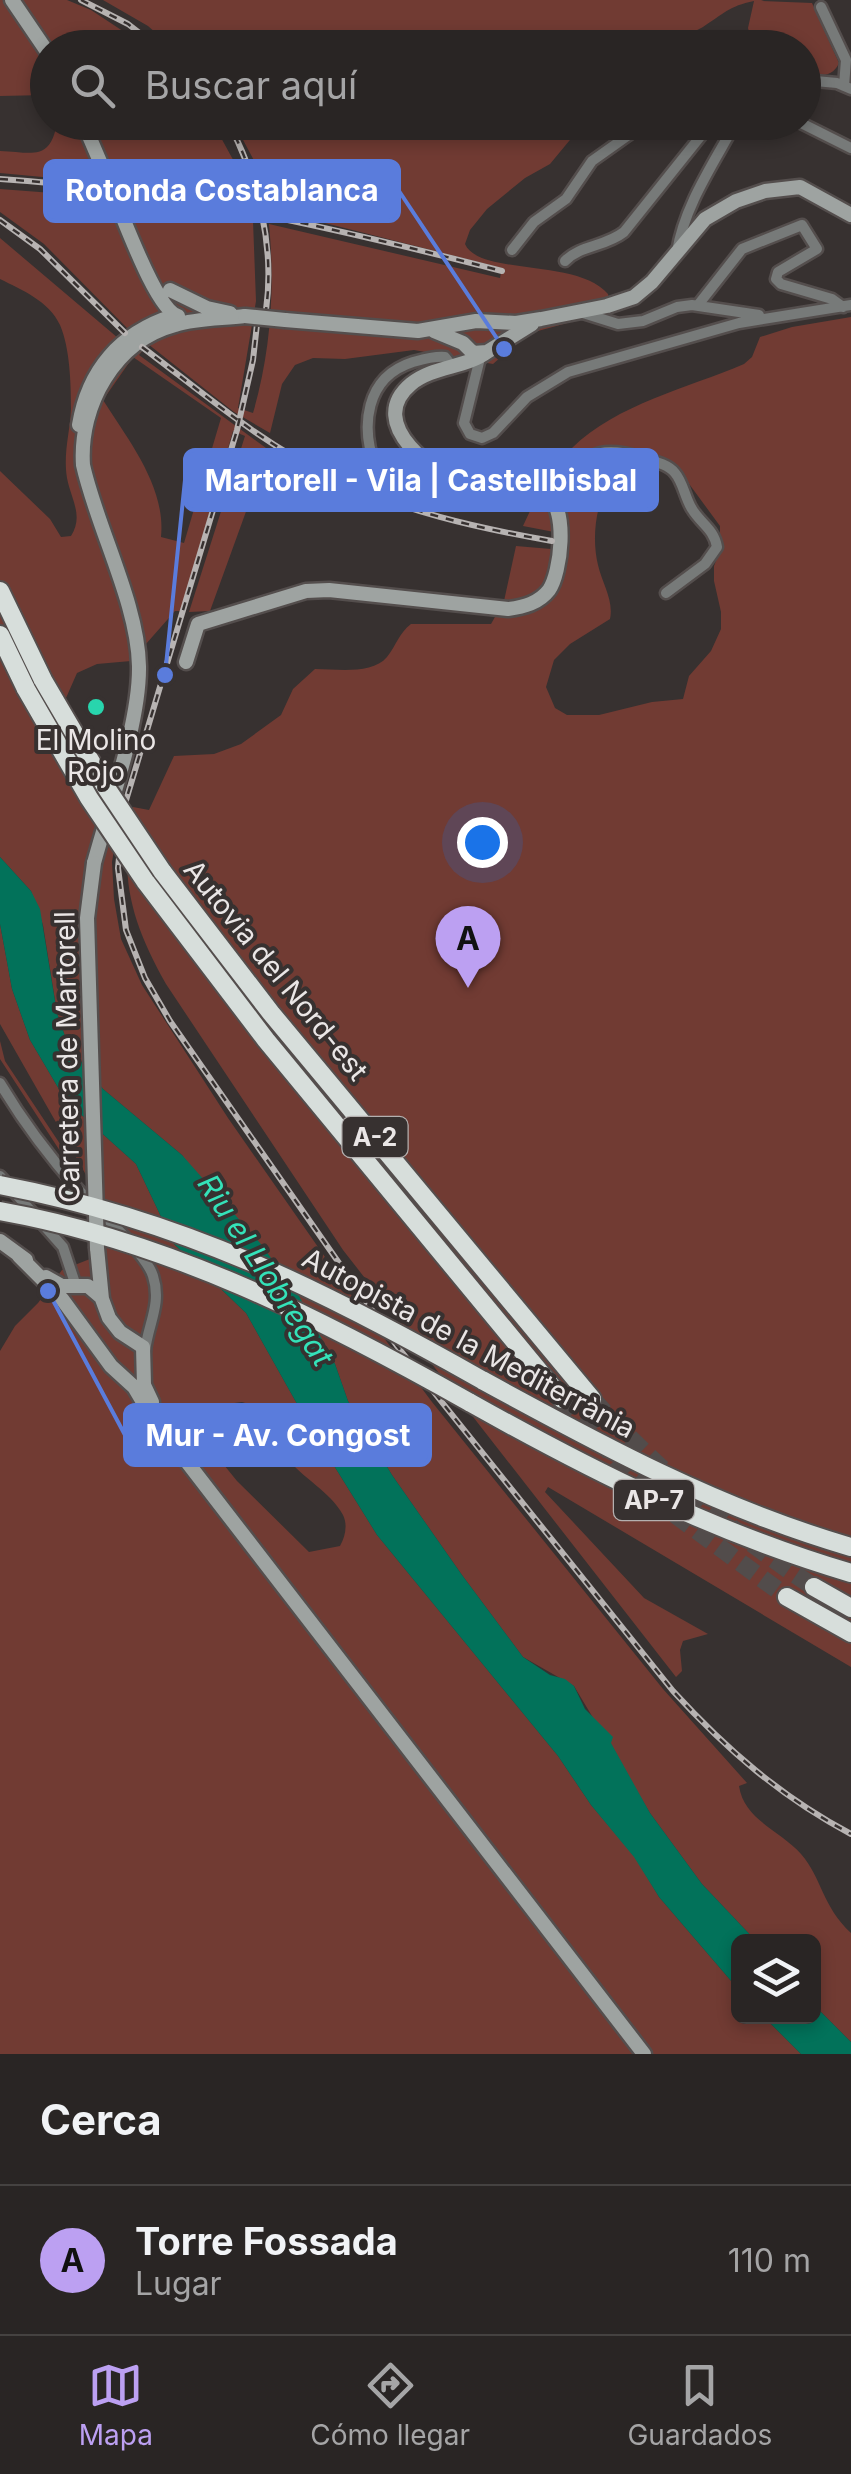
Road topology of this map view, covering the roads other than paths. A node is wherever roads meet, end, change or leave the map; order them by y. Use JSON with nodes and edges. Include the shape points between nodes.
{"nodes":[{"id":1,"x":12,"y":0,"type":"edge"},
{"id":2,"x":820,"y":7,"type":"dead end"},
{"id":3,"x":32,"y":30,"type":"edge"},
{"id":4,"x":821,"y":83,"type":"edge"},
{"id":5,"x":848,"y":88,"type":"edge"},
{"id":6,"x":821,"y":133,"type":"edge"},
{"id":7,"x":90,"y":140,"type":"edge"},
{"id":8,"x":621,"y":140,"type":"edge"},
{"id":9,"x":698,"y":140,"type":"edge"},
{"id":10,"x":727,"y":140,"type":"edge"},
{"id":11,"x":851,"y":148,"type":"edge"},
{"id":12,"x":851,"y":214,"type":"edge"},
{"id":13,"x":512,"y":250,"type":"dead end"},
{"id":14,"x":677,"y":253,"type":"junction"},
{"id":15,"x":565,"y":261,"type":"dead end"},
{"id":16,"x":164,"y":293,"type":"junction"},
{"id":17,"x":698,"y":305,"type":"junction"},
{"id":18,"x":847,"y":306,"type":"edge"},
{"id":19,"x":580,"y":312,"type":"junction"},
{"id":20,"x":174,"y":315,"type":"junction"},
{"id":21,"x":207,"y":315,"type":"junction"},
{"id":22,"x":770,"y":317,"type":"junction"},
{"id":23,"x":541,"y":319,"type":"junction"},
{"id":24,"x":152,"y":323,"type":"junction"},
{"id":25,"x":486,"y":323,"type":"junction"},
{"id":26,"x":469,"y":324,"type":"junction"},
{"id":27,"x":432,"y":331,"type":"junction"},
{"id":28,"x":464,"y":344,"type":"junction"},
{"id":29,"x":487,"y":352,"type":"junction"},
{"id":30,"x":115,"y":364,"type":"junction"},
{"id":31,"x":455,"y":364,"type":"junction"},
{"id":32,"x":82,"y":446,"type":"junction"},
{"id":33,"x":376,"y":468,"type":"dead end"},
{"id":34,"x":556,"y":504,"type":"junction"},
{"id":35,"x":0,"y":591,"type":"edge"},
{"id":36,"x":666,"y":594,"type":"dead end"},
{"id":37,"x":0,"y":636,"type":"edge"},
{"id":38,"x":186,"y":662,"type":"dead end"},
{"id":39,"x":35,"y":684,"type":"junction"},
{"id":40,"x":153,"y":876,"type":"junction"},
{"id":41,"x":0,"y":1083,"type":"edge"},
{"id":42,"x":0,"y":1176,"type":"edge"},
{"id":43,"x":0,"y":1184,"type":"edge"},
{"id":44,"x":0,"y":1210,"type":"edge"},
{"id":45,"x":0,"y":1241,"type":"edge"},
{"id":46,"x":97,"y":1248,"type":"junction"},
{"id":47,"x":19,"y":1256,"type":"junction"},
{"id":48,"x":79,"y":1286,"type":"junction"},
{"id":49,"x":102,"y":1299,"type":"junction"},
{"id":50,"x":68,"y":1308,"type":"junction"},
{"id":51,"x":144,"y":1359,"type":"junction"},
{"id":52,"x":119,"y":1374,"type":"junction"},
{"id":53,"x":562,"y":1399,"type":"tunnel mouth"},
{"id":54,"x":592,"y":1399,"type":"tunnel mouth"},
{"id":55,"x":162,"y":1424,"type":"junction"},
{"id":56,"x":851,"y":1547,"type":"edge"},
{"id":57,"x":851,"y":1573,"type":"edge"},
{"id":58,"x":814,"y":1587,"type":"tunnel mouth"},
{"id":59,"x":787,"y":1598,"type":"tunnel mouth"},
{"id":60,"x":851,"y":1608,"type":"edge"},
{"id":61,"x":851,"y":1633,"type":"edge"},
{"id":62,"x":644,"y":2054,"type":"edge"}],
"edges":[{"from":1,"to":3,"type":"main road"},
{"from":2,"to":5,"type":"street","via":[[846,60]]},
{"from":4,"to":5,"type":"street"},
{"from":6,"to":11,"type":"street"},
{"from":7,"to":16,"type":"main road","bridge":true,"via":[[144,263]]},
{"from":8,"to":13,"type":"street","via":[[592,161],[566,199],[534,222]]},
{"from":9,"to":15,"type":"street","via":[[624,232]]},
{"from":10,"to":14,"type":"street","via":[[686,218]]},
{"from":12,"to":14,"type":"main road","via":[[810,190],[779,188],[711,214]]},
{"from":14,"to":19,"type":"main road","via":[[634,297]]},
{"from":16,"to":20,"type":"main road"},
{"from":16,"to":21,"type":"main road"},
{"from":16,"to":24,"type":"main road"},
{"from":17,"to":18,"type":"street","via":[[742,250],[802,225],[817,249],[776,279]]},
{"from":17,"to":19,"type":"street","via":[[626,324]]},
{"from":17,"to":22,"type":"street"},
{"from":18,"to":22,"type":"street"},
{"from":19,"to":23,"type":"main road"},
{"from":20,"to":21,"type":"main road"},
{"from":20,"to":24,"type":"main road"},
{"from":20,"to":30,"type":"main road","via":[[123,349]]},
{"from":21,"to":27,"type":"main road","bridge":true},
{"from":21,"to":30,"type":"main road","via":[[149,335]]},
{"from":22,"to":29,"type":"street","via":[[568,372],[527,397],[482,438],[464,423]]},
{"from":23,"to":25,"type":"main road"},
{"from":23,"to":29,"type":"main road"},
{"from":24,"to":32,"type":"main road","via":[[115,348],[96,372],[82,404]]},
{"from":25,"to":26,"type":"main road"},
{"from":25,"to":29,"type":"main road","via":[[495,332]]},
{"from":26,"to":27,"type":"main road"},
{"from":26,"to":28,"type":"main road"},
{"from":27,"to":28,"type":"main road"},
{"from":28,"to":29,"type":"main road","via":[[472,353]]},
{"from":28,"to":31,"type":"main road"},
{"from":29,"to":31,"type":"main road"},
{"from":30,"to":32,"type":"main road","name":"Carretera de Martorell","via":[[94,401]]},
{"from":31,"to":33,"type":"street","via":[[436,356],[398,367],[384,381],[367,410],[366,443]]},
{"from":31,"to":34,"type":"main road","via":[[404,390],[396,407],[399,436],[457,481],[537,492]]},
{"from":32,"to":46,"type":"main road","name":"Carretera de Martorell","bridge":true,"via":[[140,666],[87,918]]},
{"from":34,"to":36,"type":"street","via":[[580,465],[603,450],[677,474],[717,547]]},
{"from":34,"to":38,"type":"main road","via":[[561,526],[553,582],[526,606],[306,592],[198,624]]},
{"from":35,"to":39,"type":"highway","name":"Autovia del Nord-est","number":"A-2"},
{"from":37,"to":39,"type":"highway","name":"Autovia del Nord-est","number":"A-2"},
{"from":39,"to":40,"type":"highway","name":"Autovia del Nord-est","number":"A-2","bridge":true,"via":[[89,798]]},
{"from":40,"to":53,"type":"highway","name":"Autovia del Nord-est","number":"A-2","via":[[266,1040]]},
{"from":40,"to":54,"type":"highway","name":"Autovia del Nord-est","number":"A-2"},
{"from":41,"to":51,"type":"street","via":[[75,1186],[148,1264],[156,1308]]},
{"from":42,"to":48,"type":"street","via":[[63,1247]]},
{"from":43,"to":56,"type":"highway","name":"Autopista de la Mediterrània","number":"AP-7","bridge":true,"via":[[197,1238],[330,1297],[660,1474]]},
{"from":44,"to":57,"type":"highway","name":"Autopista de la Mediterrània","number":"AP-7","bridge":true,"via":[[99,1233],[209,1270],[323,1322],[678,1512]]},
{"from":45,"to":47,"type":"main road"},
{"from":46,"to":48,"type":"main road","via":[[92,1272]]},
{"from":46,"to":49,"type":"main road","name":"Carretera de Martorell"},
{"from":47,"to":48,"type":"main road","via":[[55,1283]]},
{"from":47,"to":50,"type":"main road"},
{"from":48,"to":49,"type":"main road","via":[[94,1288]]},
{"from":48,"to":50,"type":"main road"},
{"from":49,"to":51,"type":"main road","via":[[113,1325],[140,1344]]},
{"from":50,"to":52,"type":"main road"},
{"from":51,"to":52,"type":"main road","via":[[134,1374]]},
{"from":51,"to":55,"type":"main road","via":[[144,1385]]},
{"from":52,"to":55,"type":"main road"},
{"from":55,"to":62,"type":"main road"},
{"from":58,"to":60,"type":"highway"},
{"from":59,"to":61,"type":"highway"}]}
